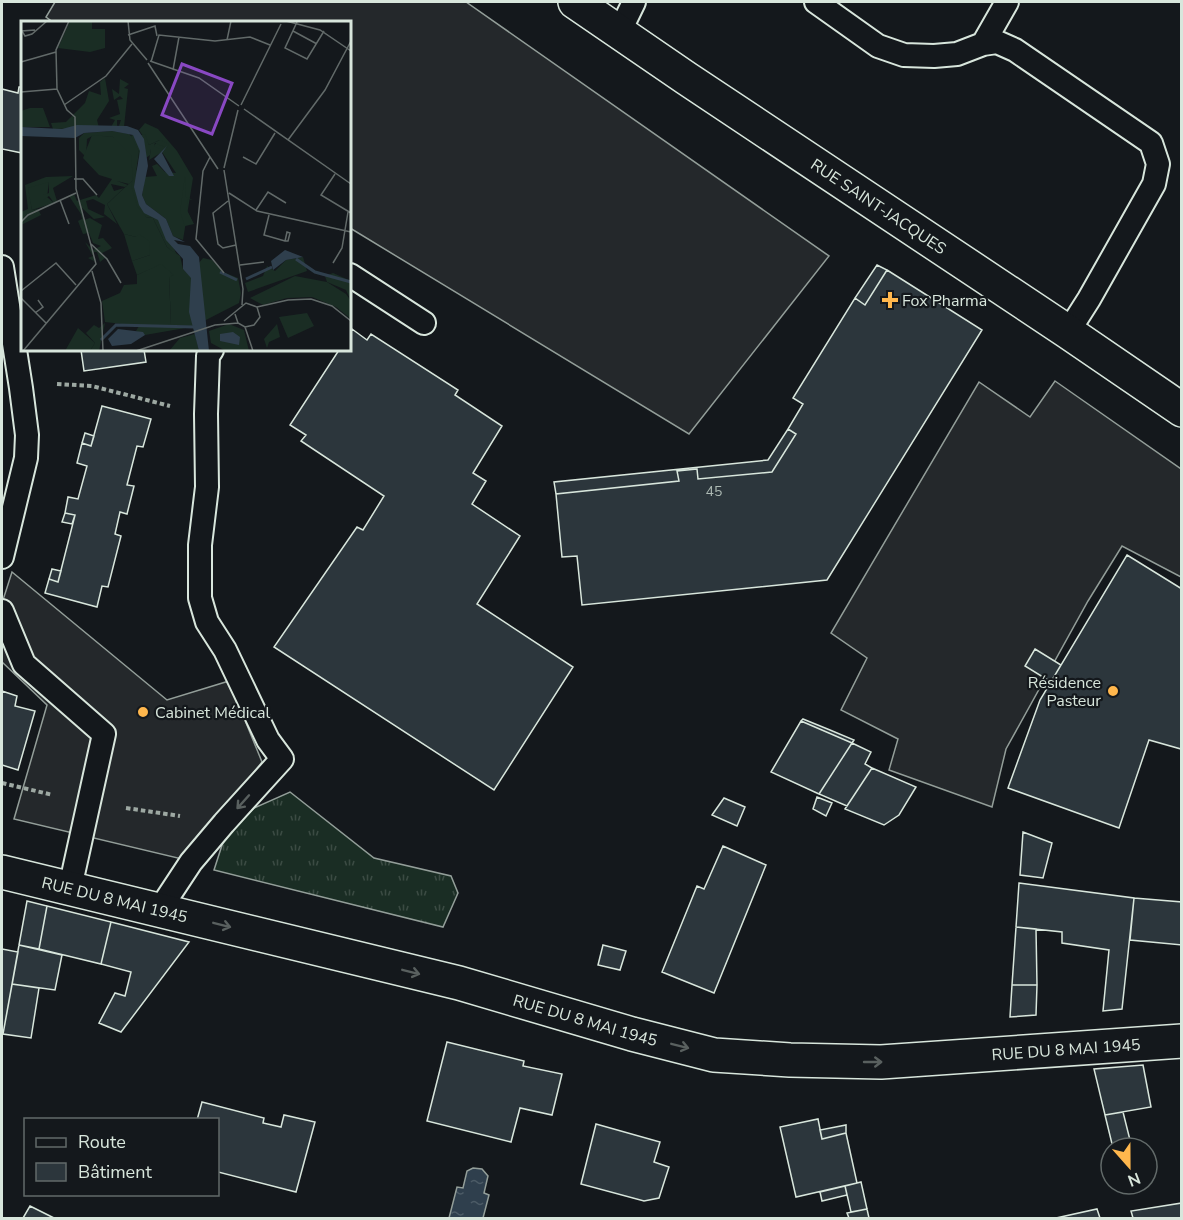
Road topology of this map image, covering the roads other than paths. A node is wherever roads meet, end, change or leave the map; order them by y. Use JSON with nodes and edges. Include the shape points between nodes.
{"nodes":[{"id":1,"x":575,"y":2,"type":"edge"},
{"id":2,"x":634,"y":2,"type":"edge"},
{"id":3,"x":816,"y":2,"type":"edge"},
{"id":4,"x":1007,"y":2,"type":"edge"},
{"id":5,"x":619,"y":33,"type":"junction"},
{"id":6,"x":982,"y":44,"type":"junction"},
{"id":7,"x":2,"y":267,"type":"edge"},
{"id":8,"x":351,"y":276,"type":"edge"},
{"id":9,"x":424,"y":323,"type":"dead end"},
{"id":10,"x":1068,"y":332,"type":"junction"},
{"id":11,"x":211,"y":351,"type":"edge"},
{"id":12,"x":1182,"y":410,"type":"edge"},
{"id":13,"x":2,"y":557,"type":"edge"},
{"id":14,"x":2,"y":611,"type":"edge"},
{"id":15,"x":2,"y":872,"type":"edge"},
{"id":16,"x":70,"y":888,"type":"junction"},
{"id":17,"x":160,"y":909,"type":"junction"},
{"id":18,"x":1182,"y":1041,"type":"edge"}],
"edges":[{"from":1,"to":5,"type":"street","name":"RUE SAINT-JACQUES"},
{"from":2,"to":5,"type":"lane"},
{"from":3,"to":6,"type":"lane","via":[[878,46],[904,55],[957,54]]},
{"from":4,"to":6,"type":"lane"},
{"from":5,"to":10,"type":"street","name":"RUE SAINT-JACQUES"},
{"from":6,"to":10,"type":"lane","via":[[997,42],[1015,51],[1151,143],[1158,164],[1154,184]]},
{"from":7,"to":13,"type":"lane","via":[[27,435],[26,458]]},
{"from":8,"to":9,"type":"lane"},
{"from":10,"to":12,"type":"street","name":"RUE SAINT-JACQUES"},
{"from":11,"to":17,"type":"lane","one_way":true,"via":[[208,356],[207,487],[200,545],[200,598],[207,622],[225,650],[268,740],[282,759],[191,862]]},
{"from":14,"to":16,"type":"lane","via":[[24,664],[104,734]]},
{"from":15,"to":16,"type":"street","name":"RUE DU 8 MAI 1945"},
{"from":16,"to":17,"type":"street","name":"RUE DU 8 MAI 1945"},
{"from":17,"to":18,"type":"street","name":"RUE DU 8 MAI 1945","one_way":true,"via":[[459,984],[714,1055],[881,1062]]}]}
